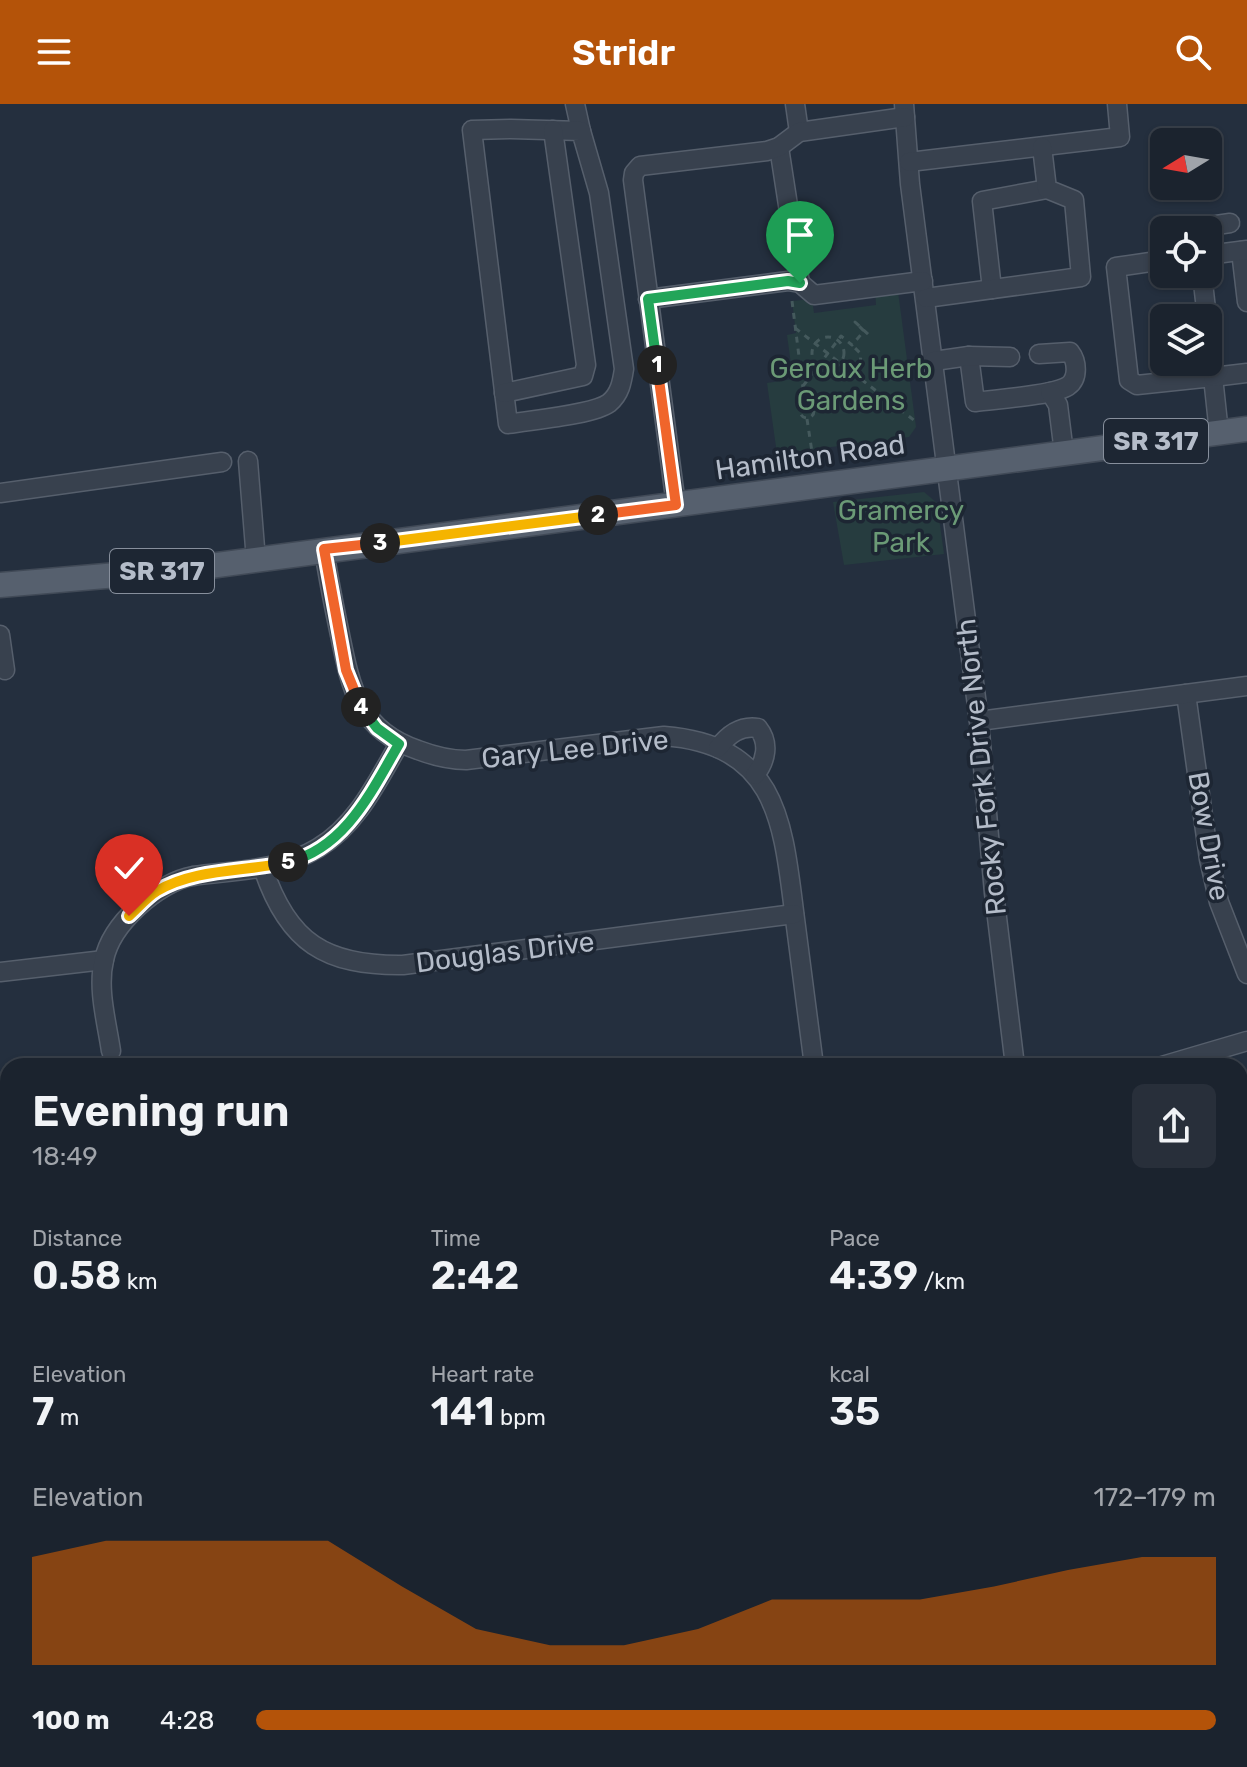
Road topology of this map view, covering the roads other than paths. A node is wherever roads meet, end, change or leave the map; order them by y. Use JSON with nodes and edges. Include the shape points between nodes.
{"nodes":[{"id":1,"x":575,"y":104,"type":"edge"},
{"id":2,"x":795,"y":104,"type":"edge"},
{"id":3,"x":1117,"y":104,"type":"edge"},
{"id":4,"x":904,"y":110,"type":"edge"},
{"id":5,"x":553,"y":130,"type":"junction"},
{"id":6,"x":581,"y":131,"type":"junction"},
{"id":7,"x":799,"y":132,"type":"junction"},
{"id":8,"x":779,"y":147,"type":"junction"},
{"id":9,"x":1042,"y":147,"type":"junction"},
{"id":10,"x":909,"y":162,"type":"junction"},
{"id":11,"x":1047,"y":189,"type":"junction"},
{"id":12,"x":1230,"y":223,"type":"dead end"},
{"id":13,"x":1222,"y":224,"type":"edge"},
{"id":14,"x":1244,"y":250,"type":"edge"},
{"id":15,"x":1222,"y":253,"type":"edge"},
{"id":16,"x":1150,"y":262,"type":"edge"},
{"id":17,"x":800,"y":283,"type":"junction"},
{"id":18,"x":992,"y":289,"type":"junction"},
{"id":19,"x":924,"y":290,"type":"junction"},
{"id":20,"x":648,"y":299,"type":"junction"},
{"id":21,"x":1247,"y":302,"type":"edge"},
{"id":22,"x":1039,"y":354,"type":"dead end"},
{"id":23,"x":969,"y":356,"type":"junction"},
{"id":24,"x":1010,"y":357,"type":"dead end"},
{"id":25,"x":934,"y":361,"type":"junction"},
{"id":26,"x":1247,"y":373,"type":"edge"},
{"id":27,"x":1213,"y":377,"type":"junction"},
{"id":28,"x":1050,"y":392,"type":"junction"},
{"id":29,"x":504,"y":393,"type":"junction"},
{"id":30,"x":975,"y":402,"type":"junction"},
{"id":31,"x":940,"y":412,"type":"junction"},
{"id":32,"x":1247,"y":429,"type":"edge"},
{"id":33,"x":1219,"y":433,"type":"junction"},
{"id":34,"x":1064,"y":453,"type":"junction"},
{"id":35,"x":248,"y":461,"type":"dead end"},
{"id":36,"x":222,"y":462,"type":"dead end"},
{"id":37,"x":948,"y":468,"type":"junction"},
{"id":38,"x":0,"y":493,"type":"edge"},
{"id":39,"x":676,"y":505,"type":"junction"},
{"id":40,"x":324,"y":549,"type":"junction"},
{"id":41,"x":256,"y":560,"type":"junction"},
{"id":42,"x":0,"y":585,"type":"edge"},
{"id":43,"x":0,"y":635,"type":"edge"},
{"id":44,"x":5,"y":670,"type":"dead end"},
{"id":45,"x":1247,"y":686,"type":"edge"},
{"id":46,"x":1186,"y":694,"type":"junction"},
{"id":47,"x":979,"y":721,"type":"junction"},
{"id":48,"x":399,"y":744,"type":"junction"},
{"id":49,"x":718,"y":748,"type":"junction"},
{"id":50,"x":755,"y":775,"type":"junction"},
{"id":51,"x":263,"y":868,"type":"junction"},
{"id":52,"x":794,"y":914,"type":"junction"},
{"id":53,"x":104,"y":960,"type":"junction"},
{"id":54,"x":0,"y":972,"type":"edge"},
{"id":55,"x":1247,"y":974,"type":"edge"},
{"id":56,"x":1247,"y":1041,"type":"edge"},
{"id":57,"x":111,"y":1051,"type":"dead end"},
{"id":58,"x":813,"y":1058,"type":"edge"},
{"id":59,"x":1014,"y":1058,"type":"edge"},
{"id":60,"x":1189,"y":1058,"type":"edge"}],
"edges":[{"from":1,"to":6,"type":"street"},
{"from":2,"to":7,"type":"street"},
{"from":3,"to":9,"type":"street","via":[[1120,137]]},
{"from":4,"to":7,"type":"street"},
{"from":4,"to":10,"type":"street","name":"Rocky Fork Drive North"},
{"from":5,"to":6,"type":"street"},
{"from":5,"to":29,"type":"street","via":[[586,365],[583,376]]},
{"from":5,"to":29,"type":"street","via":[[472,130]]},
{"from":6,"to":29,"type":"street","via":[[599,193],[624,369],[621,388],[609,403],[594,410],[508,424]]},
{"from":7,"to":8,"type":"street"},
{"from":8,"to":17,"type":"street"},
{"from":8,"to":20,"type":"street","via":[[640,166],[633,180]]},
{"from":9,"to":10,"type":"street"},
{"from":9,"to":11,"type":"street"},
{"from":10,"to":19,"type":"street","name":"Rocky Fork Drive North"},
{"from":11,"to":18,"type":"street","via":[[982,201]]},
{"from":11,"to":18,"type":"street","via":[[1074,200],[1081,277]]},
{"from":12,"to":13,"type":"street"},
{"from":14,"to":15,"type":"street"},
{"from":14,"to":21,"type":"street"},
{"from":16,"to":27,"type":"street","via":[[1116,267],[1129,380],[1137,385]]},
{"from":17,"to":19,"type":"street","via":[[814,295]]},
{"from":17,"to":20,"type":"street"},
{"from":18,"to":19,"type":"street"},
{"from":19,"to":25,"type":"street","name":"Rocky Fork Drive North"},
{"from":20,"to":39,"type":"street"},
{"from":22,"to":28,"type":"street","via":[[1073,355],[1072,382]]},
{"from":23,"to":24,"type":"street"},
{"from":23,"to":25,"type":"street"},
{"from":23,"to":30,"type":"street"},
{"from":25,"to":31,"type":"street","name":"Rocky Fork Drive North"},
{"from":26,"to":27,"type":"street"},
{"from":27,"to":33,"type":"street"},
{"from":28,"to":30,"type":"street"},
{"from":28,"to":34,"type":"street","via":[[1058,405]]},
{"from":30,"to":31,"type":"street"},
{"from":31,"to":37,"type":"street","name":"Rocky Fork Drive North"},
{"from":32,"to":33,"type":"main road","name":"Hamilton Road","number":"SR 317"},
{"from":33,"to":34,"type":"main road","name":"Hamilton Road","number":"SR 317"},
{"from":34,"to":37,"type":"main road","name":"Hamilton Road","number":"SR 317"},
{"from":35,"to":41,"type":"street"},
{"from":36,"to":38,"type":"street"},
{"from":37,"to":39,"type":"main road","name":"Hamilton Road","number":"SR 317"},
{"from":37,"to":47,"type":"street","name":"Rocky Fork Drive North"},
{"from":39,"to":40,"type":"main road","name":"Hamilton Road","number":"SR 317"},
{"from":40,"to":41,"type":"main road","name":"Hamilton Road","number":"SR 317"},
{"from":40,"to":48,"type":"street","name":"Gary Lee Drive","via":[[355,694],[377,728]]},
{"from":41,"to":42,"type":"main road","name":"Hamilton Road","number":"SR 317"},
{"from":43,"to":44,"type":"street"},
{"from":45,"to":46,"type":"street"},
{"from":46,"to":47,"type":"street"},
{"from":46,"to":55,"type":"street","name":"Bow Drive","via":[[1209,859]]},
{"from":47,"to":59,"type":"street","name":"Rocky Fork Drive North"},
{"from":48,"to":49,"type":"street","name":"Gary Lee Drive","via":[[451,760],[664,736]]},
{"from":48,"to":51,"type":"street","via":[[344,829],[296,860]]},
{"from":49,"to":50,"type":"street","name":"Gary Lee Drive"},
{"from":49,"to":50,"type":"street","via":[[736,731],[758,728],[766,752]]},
{"from":50,"to":52,"type":"street","name":"Gary Lee Drive","via":[[781,822]]},
{"from":51,"to":52,"type":"street","name":"Douglas Drive","via":[[285,917],[308,942],[338,960],[377,965]]},
{"from":51,"to":53,"type":"street","via":[[189,877],[155,892],[129,916]]},
{"from":52,"to":58,"type":"street","name":"Gary Lee Drive"},
{"from":53,"to":54,"type":"street"},
{"from":53,"to":57,"type":"street","via":[[102,989]]},
{"from":56,"to":60,"type":"street"}]}
